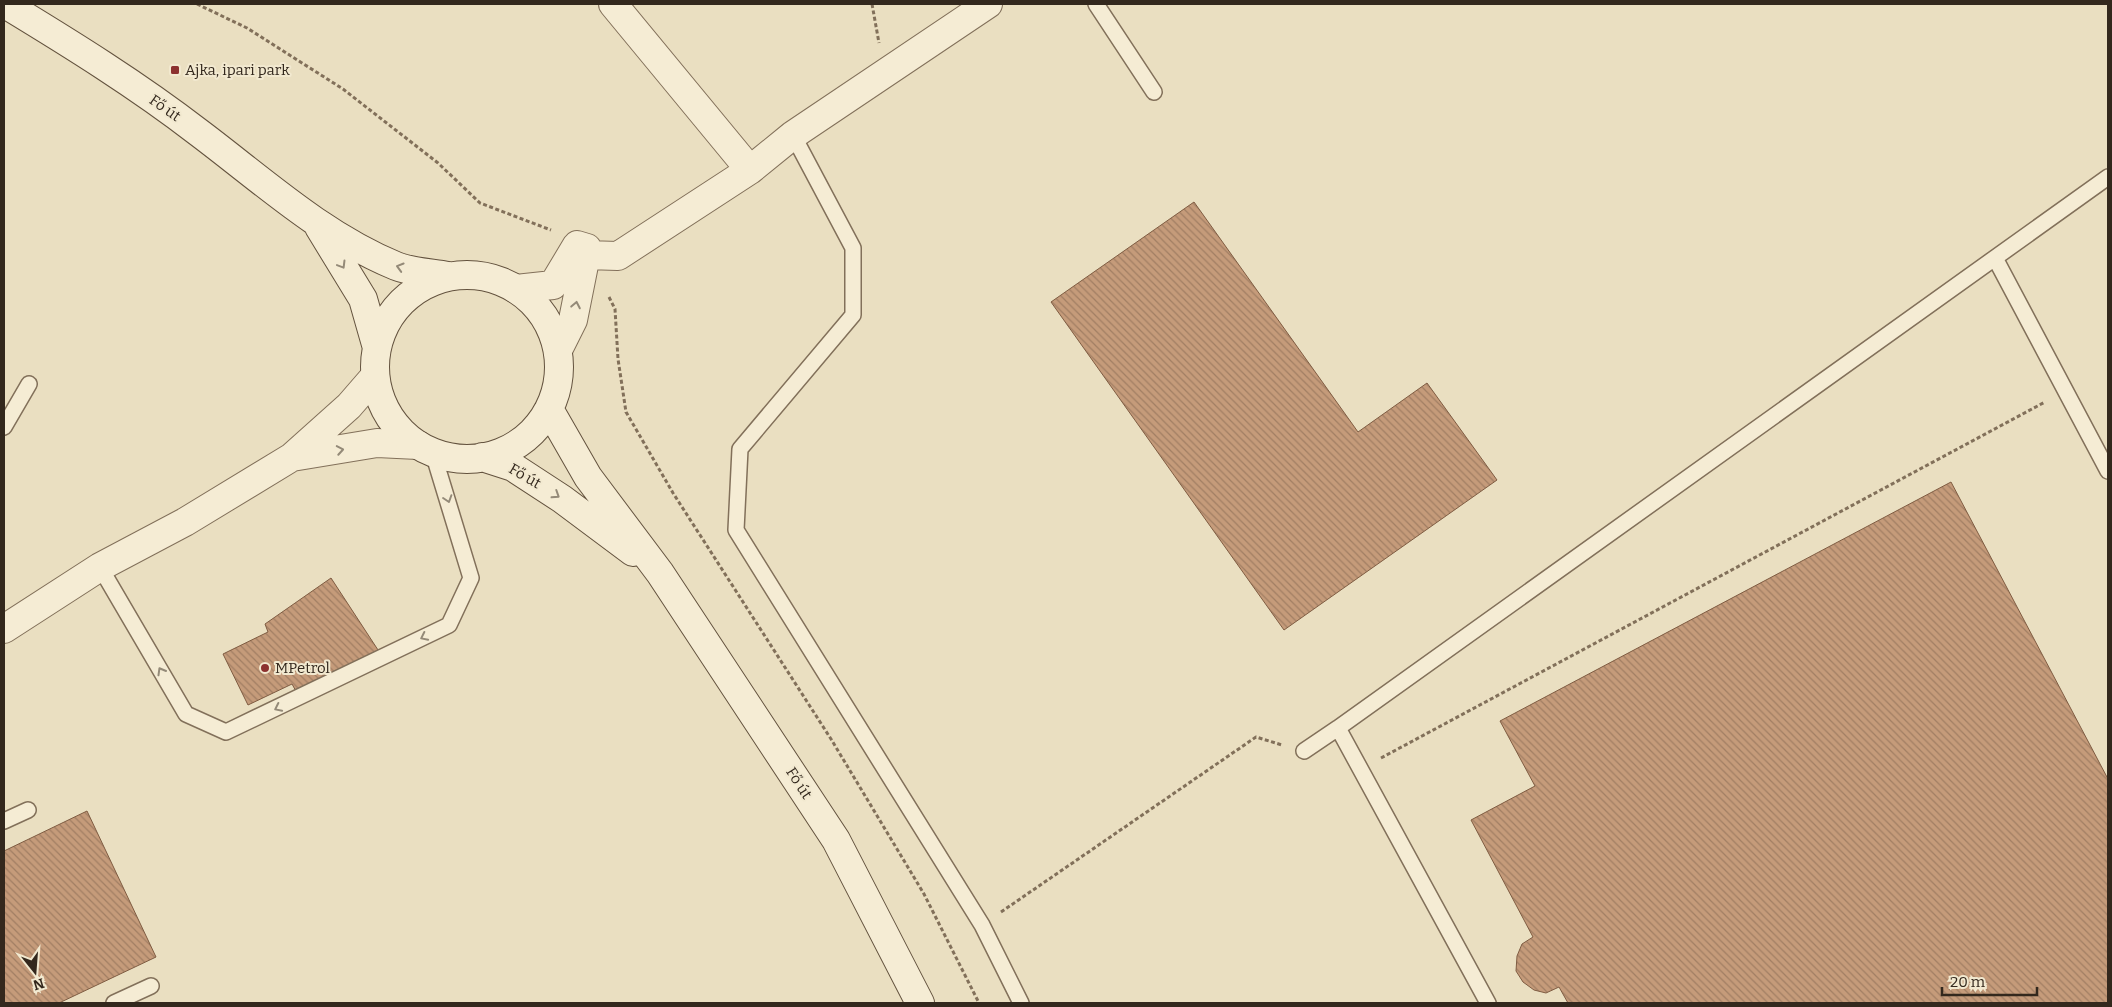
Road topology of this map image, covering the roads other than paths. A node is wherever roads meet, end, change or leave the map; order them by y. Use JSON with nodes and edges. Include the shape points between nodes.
{"nodes":[{"id":1,"x":5,"y":4,"type":"edge"},
{"id":2,"x":613,"y":4,"type":"edge"},
{"id":3,"x":988,"y":4,"type":"edge"},
{"id":4,"x":1096,"y":4,"type":"edge"},
{"id":5,"x":1154,"y":92,"type":"dead end"},
{"id":6,"x":793,"y":136,"type":"junction"},
{"id":7,"x":750,"y":170,"type":"junction"},
{"id":8,"x":2108,"y":177,"type":"edge"},
{"id":9,"x":317,"y":224,"type":"junction"},
{"id":10,"x":582,"y":250,"type":"junction"},
{"id":11,"x":1995,"y":258,"type":"junction"},
{"id":12,"x":448,"y":276,"type":"junction"},
{"id":13,"x":516,"y":288,"type":"junction"},
{"id":14,"x":377,"y":348,"type":"junction"},
{"id":15,"x":558,"y":350,"type":"junction"},
{"id":16,"x":375,"y":376,"type":"junction"},
{"id":17,"x":29,"y":384,"type":"dead end"},
{"id":18,"x":549,"y":409,"type":"junction"},
{"id":19,"x":4,"y":427,"type":"edge"},
{"id":20,"x":426,"y":449,"type":"junction"},
{"id":21,"x":292,"y":457,"type":"junction"},
{"id":22,"x":482,"y":458,"type":"junction"},
{"id":23,"x":2108,"y":471,"type":"edge"},
{"id":24,"x":100,"y":567,"type":"junction"},
{"id":25,"x":660,"y":573,"type":"junction"},
{"id":26,"x":4,"y":629,"type":"edge"},
{"id":27,"x":1338,"y":728,"type":"junction"},
{"id":28,"x":1304,"y":751,"type":"road end"},
{"id":29,"x":28,"y":810,"type":"dead end"},
{"id":30,"x":4,"y":820,"type":"edge"},
{"id":31,"x":150,"y":986,"type":"dead end"},
{"id":32,"x":1481,"y":1001,"type":"edge"},
{"id":33,"x":114,"y":1003,"type":"edge"},
{"id":34,"x":920,"y":1003,"type":"edge"},
{"id":35,"x":1021,"y":1003,"type":"edge"}],
"edges":[{"from":1,"to":9,"type":"main road","name":"Fő út","via":[[89,55],[197,131]]},
{"from":2,"to":7,"type":"main road"},
{"from":3,"to":6,"type":"main road"},
{"from":4,"to":5,"type":"lane"},
{"from":6,"to":7,"type":"main road"},
{"from":6,"to":35,"type":"lane","via":[[853,248],[853,315],[740,448],[736,530],[982,925]]},
{"from":7,"to":10,"type":"main road","via":[[618,256]]},
{"from":8,"to":11,"type":"lane"},
{"from":12,"to":9,"type":"main road","name":"Fő út","one_way":true,"via":[[398,267]]},
{"from":9,"to":14,"type":"main road","name":"Fő út","one_way":true,"via":[[363,299]]},
{"from":10,"to":13,"type":"main road","via":[[553,285]]},
{"from":15,"to":10,"type":"main road","one_way":true,"via":[[573,320]]},
{"from":11,"to":23,"type":"lane"},
{"from":11,"to":27,"type":"lane"},
{"from":12,"to":13,"type":"main road","via":[[483,276]]},
{"from":12,"to":14,"type":"main road","via":[[407,297],[388,320]]},
{"from":13,"to":15,"type":"main road","via":[[539,309],[554,335]]},
{"from":14,"to":16,"type":"main road"},
{"from":15,"to":18,"type":"main road","via":[[558,380]]},
{"from":16,"to":20,"type":"main road","via":[[385,408],[404,435]]},
{"from":16,"to":21,"type":"main road","via":[[349,406]]},
{"from":17,"to":19,"type":"lane"},
{"from":18,"to":22,"type":"main road","via":[[528,436],[499,453]]},
{"from":18,"to":25,"type":"main road","name":"Fő út","via":[[588,477]]},
{"from":21,"to":20,"type":"main road","one_way":true,"via":[[377,443]]},
{"from":20,"to":22,"type":"main road","via":[[450,457]]},
{"from":20,"to":24,"type":"lane","one_way":true,"via":[[471,578],[450,625],[226,732],[186,714]]},
{"from":21,"to":24,"type":"main road","via":[[185,522]]},
{"from":22,"to":25,"type":"main road","name":"Fő út","one_way":true,"via":[[513,467],[562,499]]},
{"from":24,"to":26,"type":"main road"},
{"from":25,"to":34,"type":"main road","name":"Fő út","via":[[836,840]]},
{"from":27,"to":28,"type":"lane"},
{"from":27,"to":32,"type":"lane"},
{"from":29,"to":30,"type":"lane"},
{"from":31,"to":33,"type":"lane"}]}
